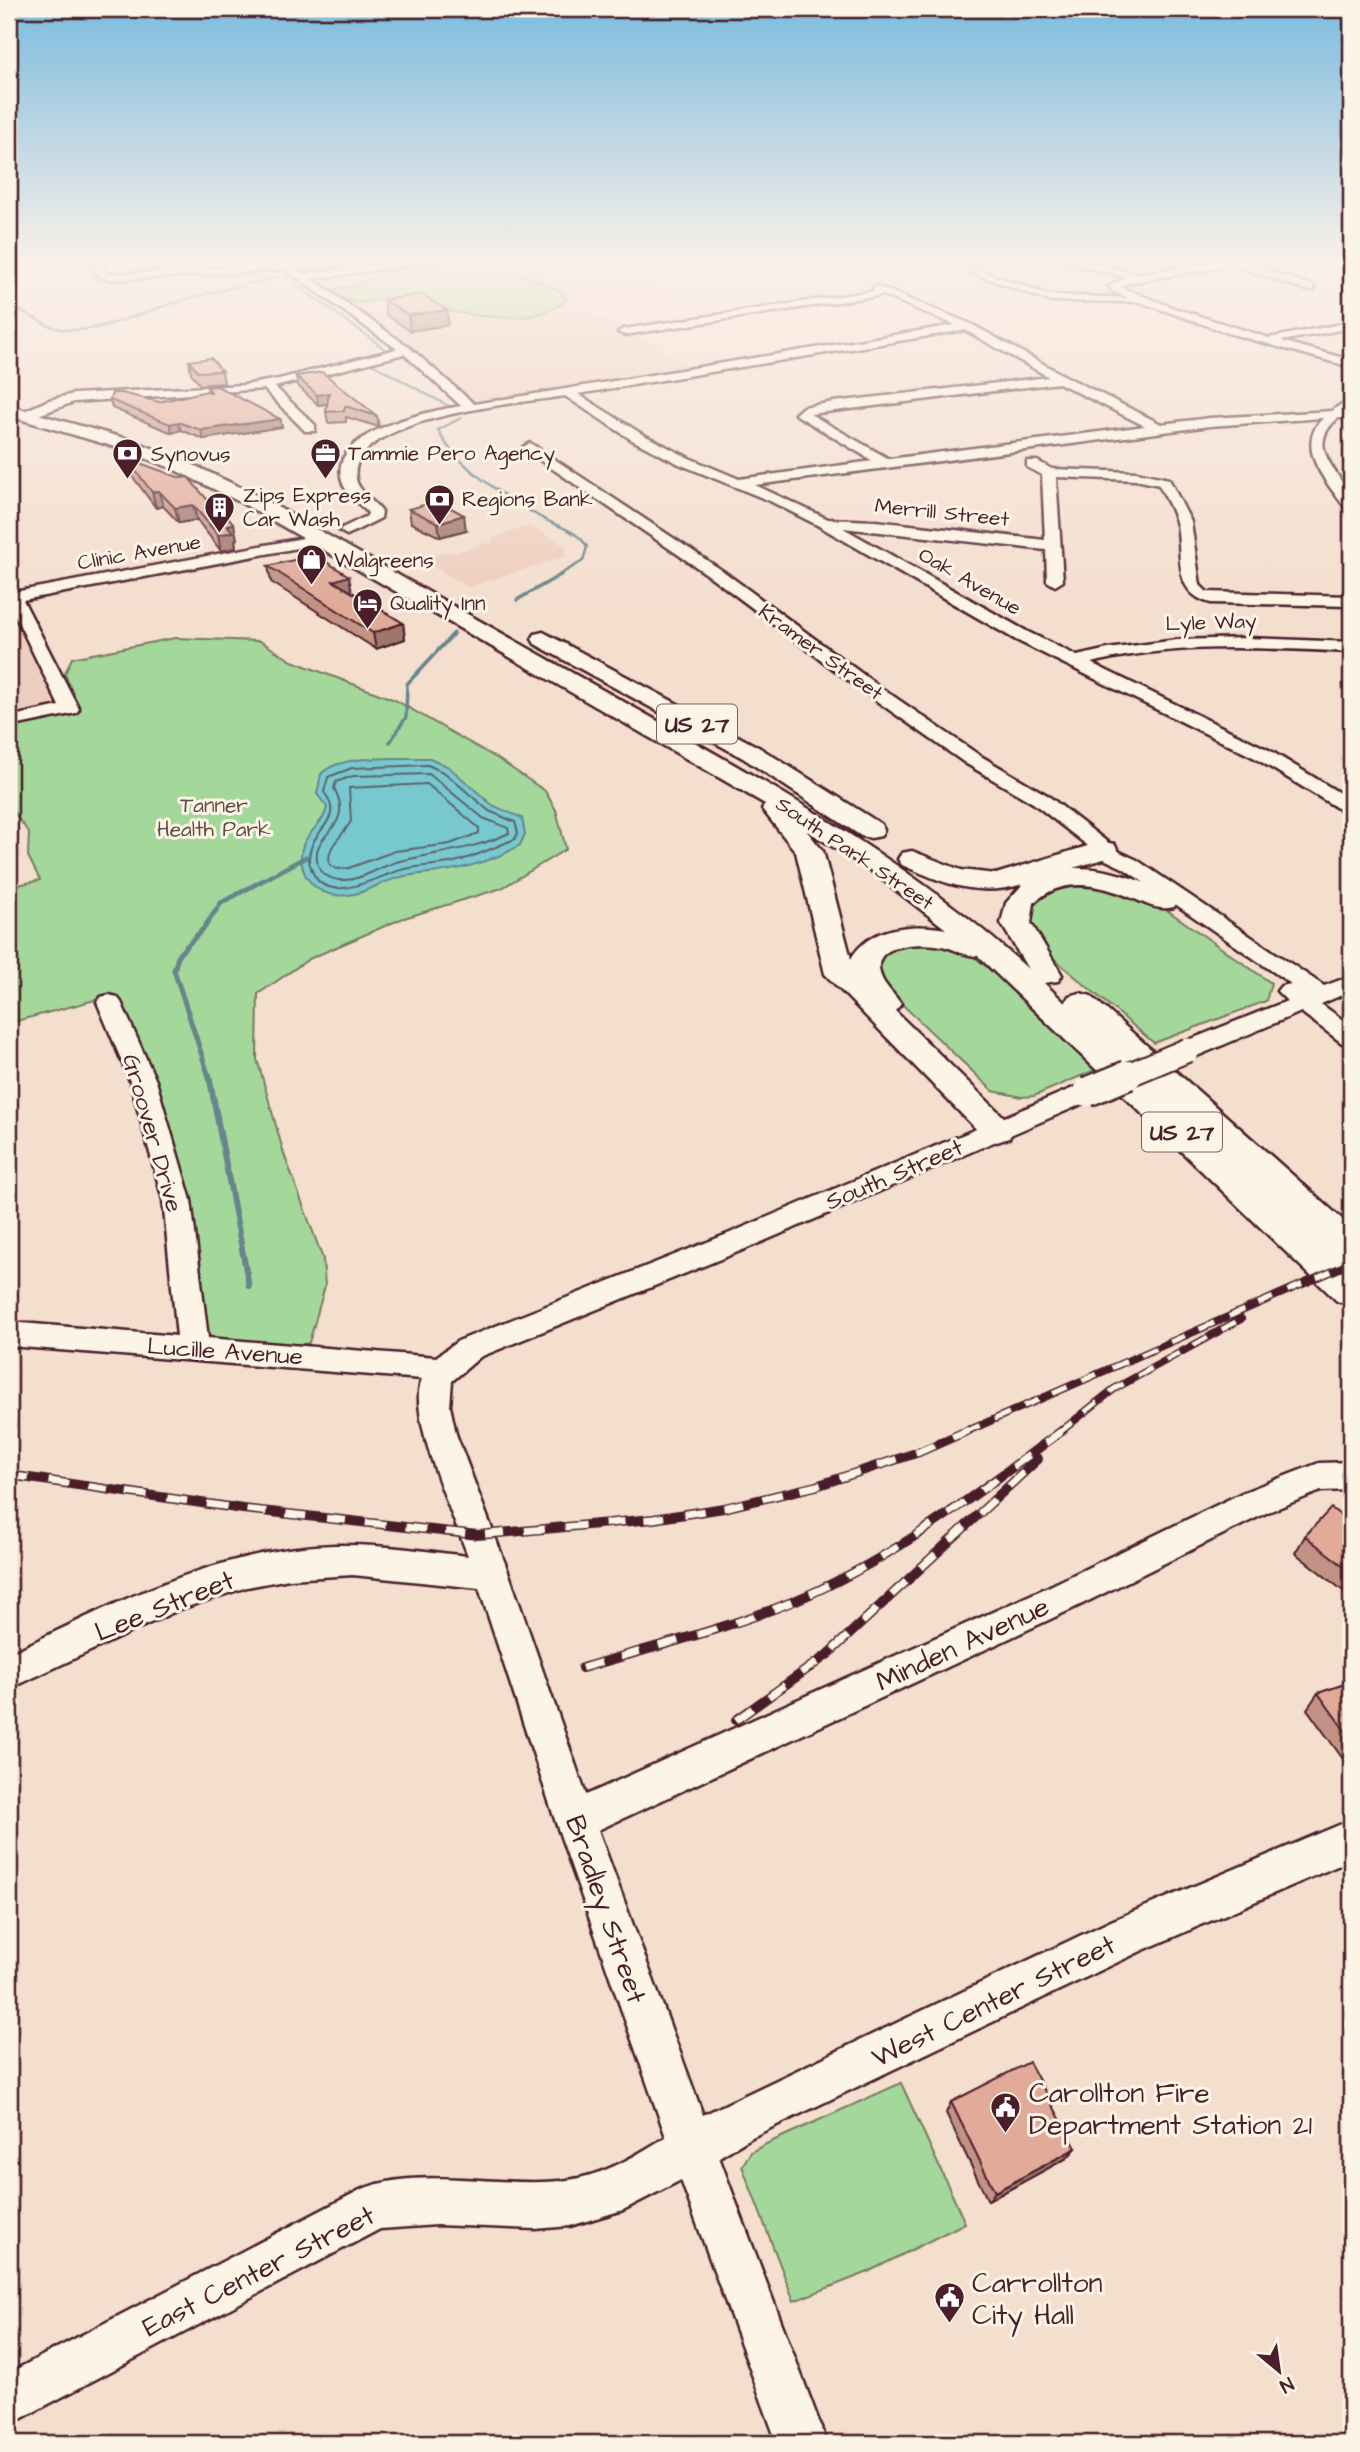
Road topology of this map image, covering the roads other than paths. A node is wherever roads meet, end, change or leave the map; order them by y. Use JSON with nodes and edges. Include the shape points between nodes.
{"nodes":[{"id":1,"x":304,"y":376,"type":"edge"},
{"id":2,"x":435,"y":376,"type":"edge"},
{"id":3,"x":661,"y":376,"type":"edge"},
{"id":4,"x":1056,"y":376,"type":"edge"},
{"id":5,"x":1061,"y":379,"type":"junction"},
{"id":6,"x":267,"y":386,"type":"junction"},
{"id":7,"x":567,"y":392,"type":"junction"},
{"id":8,"x":9,"y":398,"type":"edge"},
{"id":9,"x":1351,"y":401,"type":"edge"},
{"id":10,"x":9,"y":405,"type":"edge"},
{"id":11,"x":471,"y":408,"type":"junction"},
{"id":12,"x":28,"y":411,"type":"edge"},
{"id":13,"x":1344,"y":414,"type":"edge"},
{"id":14,"x":310,"y":428,"type":"dead end"},
{"id":15,"x":1158,"y":428,"type":"junction"},
{"id":16,"x":530,"y":447,"type":"dead end"},
{"id":17,"x":1006,"y":447,"type":"junction"},
{"id":18,"x":198,"y":454,"type":"dead end"},
{"id":19,"x":886,"y":463,"type":"junction"},
{"id":20,"x":1049,"y":473,"type":"junction"},
{"id":21,"x":735,"y":483,"type":"junction"},
{"id":22,"x":1351,"y":506,"type":"edge"},
{"id":23,"x":824,"y":523,"type":"junction"},
{"id":24,"x":332,"y":532,"type":"junction"},
{"id":25,"x":369,"y":542,"type":"dead end"},
{"id":26,"x":1054,"y":546,"type":"junction"},
{"id":27,"x":415,"y":570,"type":"dead end"},
{"id":28,"x":1055,"y":581,"type":"dead end"},
{"id":29,"x":11,"y":597,"type":"edge"},
{"id":30,"x":475,"y":601,"type":"dead end"},
{"id":31,"x":1351,"y":601,"type":"edge"},
{"id":32,"x":499,"y":614,"type":"dead end"},
{"id":33,"x":524,"y":628,"type":"dead end"},
{"id":34,"x":1351,"y":647,"type":"edge"},
{"id":35,"x":584,"y":662,"type":"junction"},
{"id":36,"x":1074,"y":662,"type":"junction"},
{"id":37,"x":554,"y":674,"type":"junction"},
{"id":38,"x":9,"y":722,"type":"edge"},
{"id":39,"x":747,"y":782,"type":"junction"},
{"id":40,"x":1351,"y":808,"type":"edge"},
{"id":41,"x":1108,"y":853,"type":"junction"},
{"id":42,"x":912,"y":859,"type":"junction"},
{"id":43,"x":1063,"y":875,"type":"junction"},
{"id":44,"x":1164,"y":901,"type":"junction"},
{"id":45,"x":1030,"y":973,"type":"junction"},
{"id":46,"x":1351,"y":983,"type":"edge"},
{"id":47,"x":1313,"y":999,"type":"junction"},
{"id":48,"x":109,"y":1002,"type":"dead end"},
{"id":49,"x":1351,"y":1038,"type":"edge"},
{"id":50,"x":1006,"y":1127,"type":"junction"},
{"id":51,"x":1351,"y":1248,"type":"edge"},
{"id":52,"x":1351,"y":1291,"type":"edge"},
{"id":53,"x":9,"y":1334,"type":"edge"},
{"id":54,"x":194,"y":1350,"type":"junction"},
{"id":55,"x":441,"y":1370,"type":"junction"},
{"id":56,"x":1351,"y":1476,"type":"edge"},
{"id":57,"x":492,"y":1574,"type":"junction"},
{"id":58,"x":9,"y":1672,"type":"edge"},
{"id":59,"x":575,"y":1820,"type":"junction"},
{"id":60,"x":1351,"y":1840,"type":"edge"},
{"id":61,"x":692,"y":2148,"type":"junction"},
{"id":62,"x":643,"y":2177,"type":"joint"},
{"id":63,"x":9,"y":2400,"type":"edge"},
{"id":64,"x":802,"y":2443,"type":"edge"}],
"edges":[{"from":1,"to":6,"type":"street"},
{"from":2,"to":11,"type":"street"},
{"from":3,"to":7,"type":"street"},
{"from":4,"to":5,"type":"street"},
{"from":5,"to":15,"type":"street"},
{"from":5,"to":19,"type":"street","via":[[801,414]]},
{"from":6,"to":12,"type":"street","via":[[83,397]]},
{"from":6,"to":14,"type":"street"},
{"from":7,"to":11,"type":"street"},
{"from":7,"to":21,"type":"street","name":"Oak Avenue","via":[[637,437]]},
{"from":8,"to":12,"type":"main road"},
{"from":9,"to":13,"type":"street"},
{"from":10,"to":12,"type":"main road"},
{"from":11,"to":24,"type":"street","via":[[399,425],[368,440],[350,462],[350,485],[375,512],[374,518]]},
{"from":12,"to":18,"type":"main road","via":[[160,440]]},
{"from":12,"to":24,"type":"main road","via":[[188,469]]},
{"from":13,"to":15,"type":"street","via":[[1269,416]]},
{"from":13,"to":22,"type":"street","via":[[1318,433],[1318,454]]},
{"from":15,"to":17,"type":"street"},
{"from":16,"to":41,"type":"street","name":"Kramer Street","via":[[717,574],[972,759],[1040,799]]},
{"from":17,"to":19,"type":"street"},
{"from":17,"to":20,"type":"street"},
{"from":19,"to":21,"type":"street"},
{"from":20,"to":26,"type":"street"},
{"from":20,"to":31,"type":"street","via":[[1136,476],[1164,482],[1184,522],[1192,586],[1202,595]]},
{"from":21,"to":23,"type":"street","name":"Oak Avenue"},
{"from":23,"to":26,"type":"street","name":"Merrill Street"},
{"from":23,"to":36,"type":"street","name":"Oak Avenue"},
{"from":24,"to":25,"type":"main road"},
{"from":24,"to":27,"type":"main road"},
{"from":24,"to":29,"type":"street","name":"Clinic Avenue"},
{"from":24,"to":37,"type":"main road","name":"South Park Street","number":"US 27"},
{"from":26,"to":28,"type":"street"},
{"from":29,"to":38,"type":"street","via":[[26,617],[70,709]]},
{"from":30,"to":32,"type":"main road"},
{"from":33,"to":35,"type":"main road","name":"South Park Street","number":"US 27"},
{"from":34,"to":36,"type":"street","name":"Lyle Way","via":[[1206,643],[1125,651]]},
{"from":35,"to":37,"type":"main road"},
{"from":35,"to":42,"type":"main road","name":"South Park Street","number":"US 27","via":[[820,795]]},
{"from":36,"to":40,"type":"street","name":"Oak Avenue","via":[[1262,754]]},
{"from":37,"to":39,"type":"main road","name":"South Park Street","number":"US 27"},
{"from":39,"to":45,"type":"main road","name":"South Park Street","number":"US 27","via":[[880,864]]},
{"from":39,"to":50,"type":"main road","via":[[809,851],[840,974]]},
{"from":41,"to":42,"type":"main road","via":[[997,883],[955,878]]},
{"from":41,"to":43,"type":"main road"},
{"from":41,"to":44,"type":"street","name":"Kramer Street"},
{"from":41,"to":47,"type":"street","name":"Kramer Street","via":[[1130,864]]},
{"from":42,"to":45,"type":"main road","name":"South Park Street","number":"US 27"},
{"from":43,"to":44,"type":"main road","via":[[1113,881]]},
{"from":43,"to":45,"type":"main road","via":[[1031,890],[1016,910]]},
{"from":44,"to":47,"type":"street","name":"Kramer Street"},
{"from":45,"to":50,"type":"main road","via":[[950,936],[920,933],[878,945],[864,966],[876,995]]},
{"from":45,"to":51,"type":"main road","name":"South Park Street","number":"US 27","via":[[1111,1029]]},
{"from":45,"to":52,"type":"main road","name":"South Park Street","number":"US 27"},
{"from":46,"to":47,"type":"street","name":"South Street"},
{"from":47,"to":49,"type":"street"},
{"from":47,"to":50,"type":"street","name":"South Street","bridge":true},
{"from":48,"to":54,"type":"street","name":"Groover Drive","via":[[143,1081],[177,1200]]},
{"from":50,"to":55,"type":"street","name":"South Street","via":[[469,1349]]},
{"from":53,"to":54,"type":"street","name":"Lucille Avenue"},
{"from":54,"to":55,"type":"street","name":"Lucille Avenue"},
{"from":55,"to":57,"type":"street","name":"Bradley Street","via":[[433,1392],[434,1410]]},
{"from":56,"to":59,"type":"street","name":"Minden Avenue","via":[[1319,1477],[1256,1502],[1060,1598]]},
{"from":57,"to":58,"type":"street","name":"Lee Street","via":[[368,1560],[262,1568],[190,1588]]},
{"from":57,"to":59,"type":"street","name":"Bradley Street"},
{"from":59,"to":61,"type":"street","name":"Bradley Street"},
{"from":60,"to":61,"type":"street","name":"West Center Street","via":[[1126,1936],[736,2121]]},
{"from":61,"to":62,"type":"street","name":"West Center Street"},
{"from":61,"to":64,"type":"street","name":"Bradley Street"},
{"from":62,"to":63,"type":"street","name":"East Center Street","via":[[607,2194],[570,2203],[376,2206]]}]}
